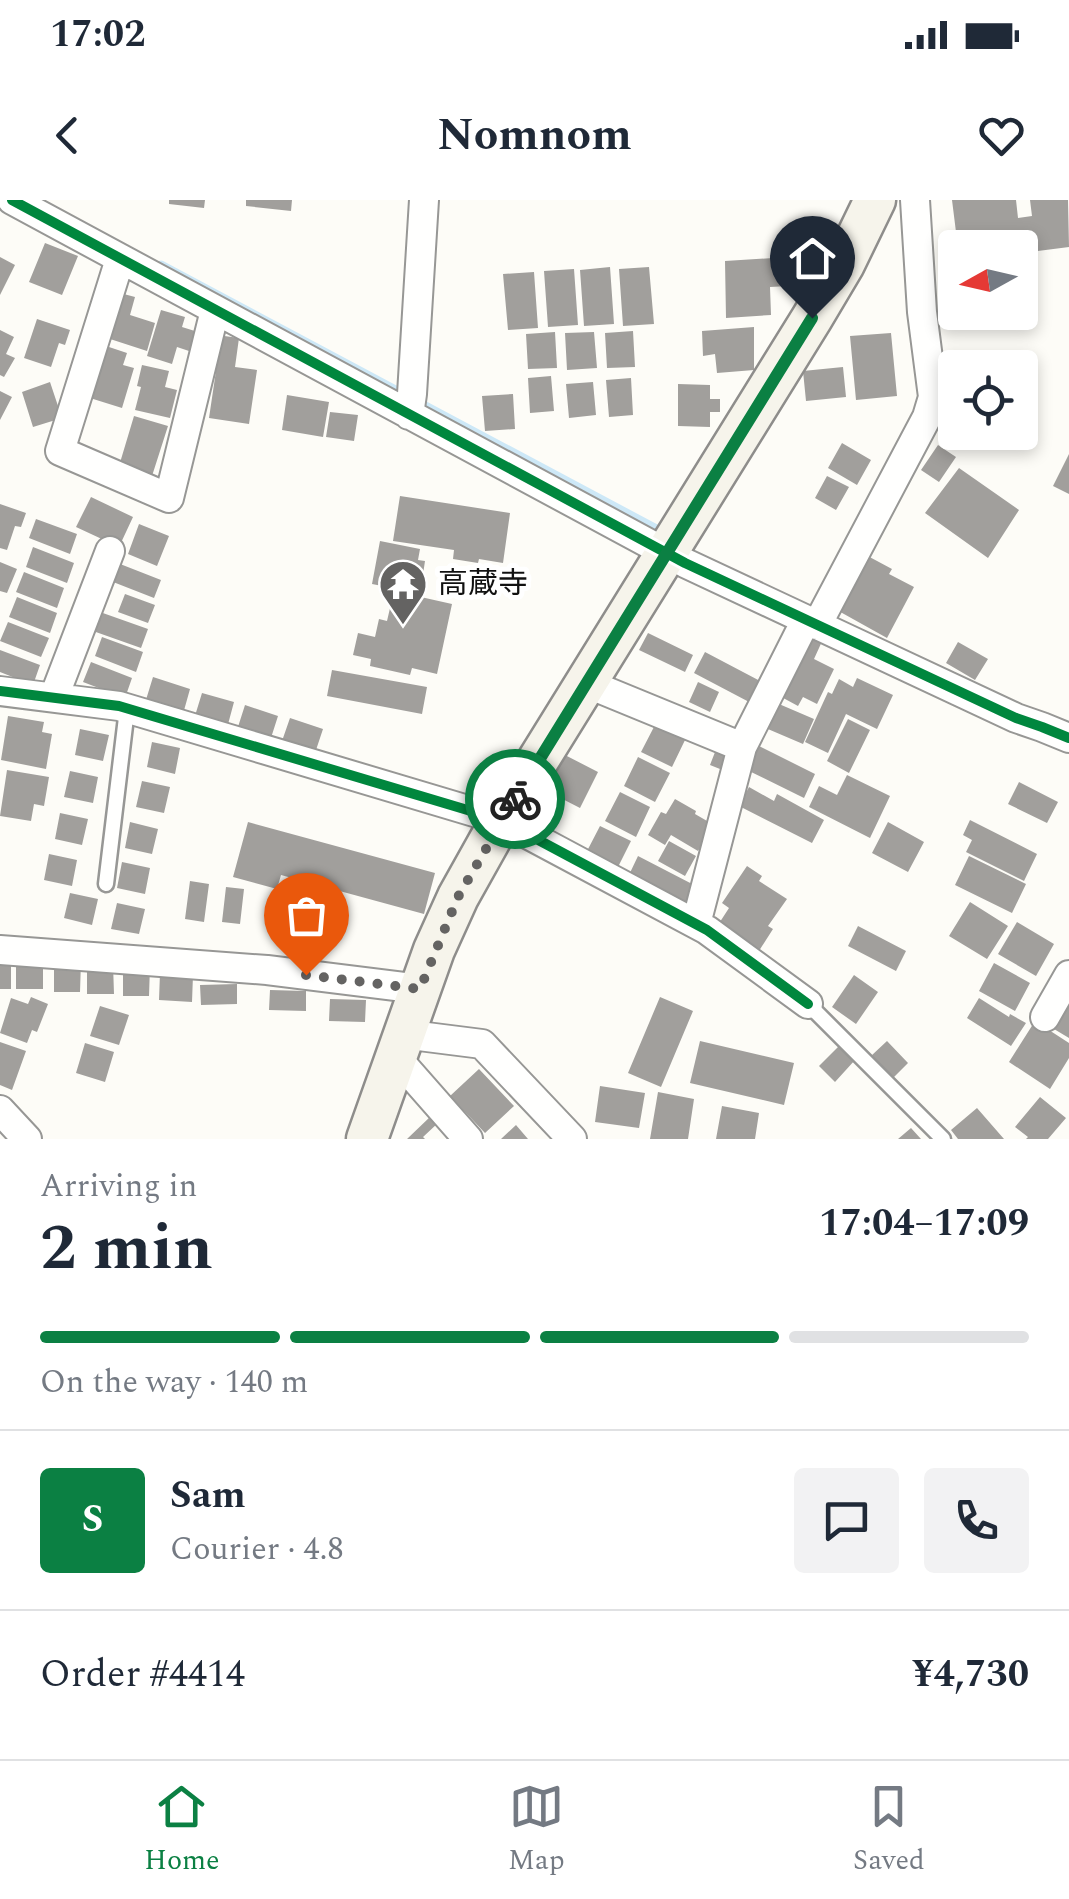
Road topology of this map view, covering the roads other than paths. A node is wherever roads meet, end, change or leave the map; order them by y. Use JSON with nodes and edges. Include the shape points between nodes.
{"nodes":[{"id":1,"x":12,"y":200,"type":"edge"},
{"id":2,"x":424,"y":200,"type":"edge"},
{"id":3,"x":875,"y":200,"type":"edge"},
{"id":4,"x":915,"y":200,"type":"edge"},
{"id":5,"x":120,"y":258,"type":"junction"},
{"id":6,"x":215,"y":310,"type":"junction"},
{"id":7,"x":410,"y":405,"type":"junction"},
{"id":8,"x":110,"y":550,"type":"dead end"},
{"id":9,"x":668,"y":552,"type":"junction"},
{"id":10,"x":818,"y":618,"type":"junction"},
{"id":11,"x":586,"y":683,"type":"junction"},
{"id":12,"x":0,"y":691,"type":"edge"},
{"id":13,"x":54,"y":698,"type":"junction"},
{"id":14,"x":127,"y":709,"type":"junction"},
{"id":15,"x":1069,"y":738,"type":"edge"},
{"id":16,"x":742,"y":747,"type":"junction"},
{"id":17,"x":502,"y":820,"type":"junction"},
{"id":18,"x":106,"y":884,"type":"dead end"},
{"id":19,"x":696,"y":924,"type":"junction"},
{"id":20,"x":0,"y":950,"type":"edge"},
{"id":21,"x":1069,"y":975,"type":"edge"},
{"id":22,"x":420,"y":989,"type":"junction"},
{"id":23,"x":808,"y":1004,"type":"joint"},
{"id":24,"x":1045,"y":1017,"type":"dead end"},
{"id":25,"x":399,"y":1045,"type":"junction"},
{"id":26,"x":0,"y":1110,"type":"edge"},
{"id":27,"x":27,"y":1139,"type":"edge"},
{"id":28,"x":367,"y":1139,"type":"edge"},
{"id":29,"x":468,"y":1139,"type":"edge"},
{"id":30,"x":572,"y":1139,"type":"edge"},
{"id":31,"x":943,"y":1139,"type":"edge"}],
"edges":[{"from":1,"to":5,"type":"street"},
{"from":2,"to":7,"type":"street"},
{"from":3,"to":9,"type":"main road","via":[[836,278]]},
{"from":4,"to":10,"type":"street","via":[[934,397]]},
{"from":5,"to":6,"type":"street"},
{"from":5,"to":6,"type":"street","via":[[60,451],[169,498]]},
{"from":6,"to":7,"type":"street"},
{"from":7,"to":9,"type":"street"},
{"from":8,"to":13,"type":"street"},
{"from":9,"to":10,"type":"street"},
{"from":9,"to":11,"type":"main road"},
{"from":10,"to":15,"type":"street"},
{"from":10,"to":16,"type":"street"},
{"from":11,"to":16,"type":"street"},
{"from":11,"to":17,"type":"main road"},
{"from":12,"to":13,"type":"street"},
{"from":13,"to":14,"type":"street"},
{"from":14,"to":17,"type":"street"},
{"from":14,"to":18,"type":"lane"},
{"from":16,"to":19,"type":"street"},
{"from":17,"to":19,"type":"street"},
{"from":17,"to":22,"type":"main road","via":[[458,897]]},
{"from":19,"to":23,"type":"street"},
{"from":20,"to":22,"type":"street"},
{"from":21,"to":24,"type":"street"},
{"from":22,"to":25,"type":"main road"},
{"from":23,"to":31,"type":"lane"},
{"from":25,"to":28,"type":"main road"},
{"from":25,"to":29,"type":"street"},
{"from":25,"to":30,"type":"street","via":[[482,1044]]},
{"from":26,"to":27,"type":"street"}]}
